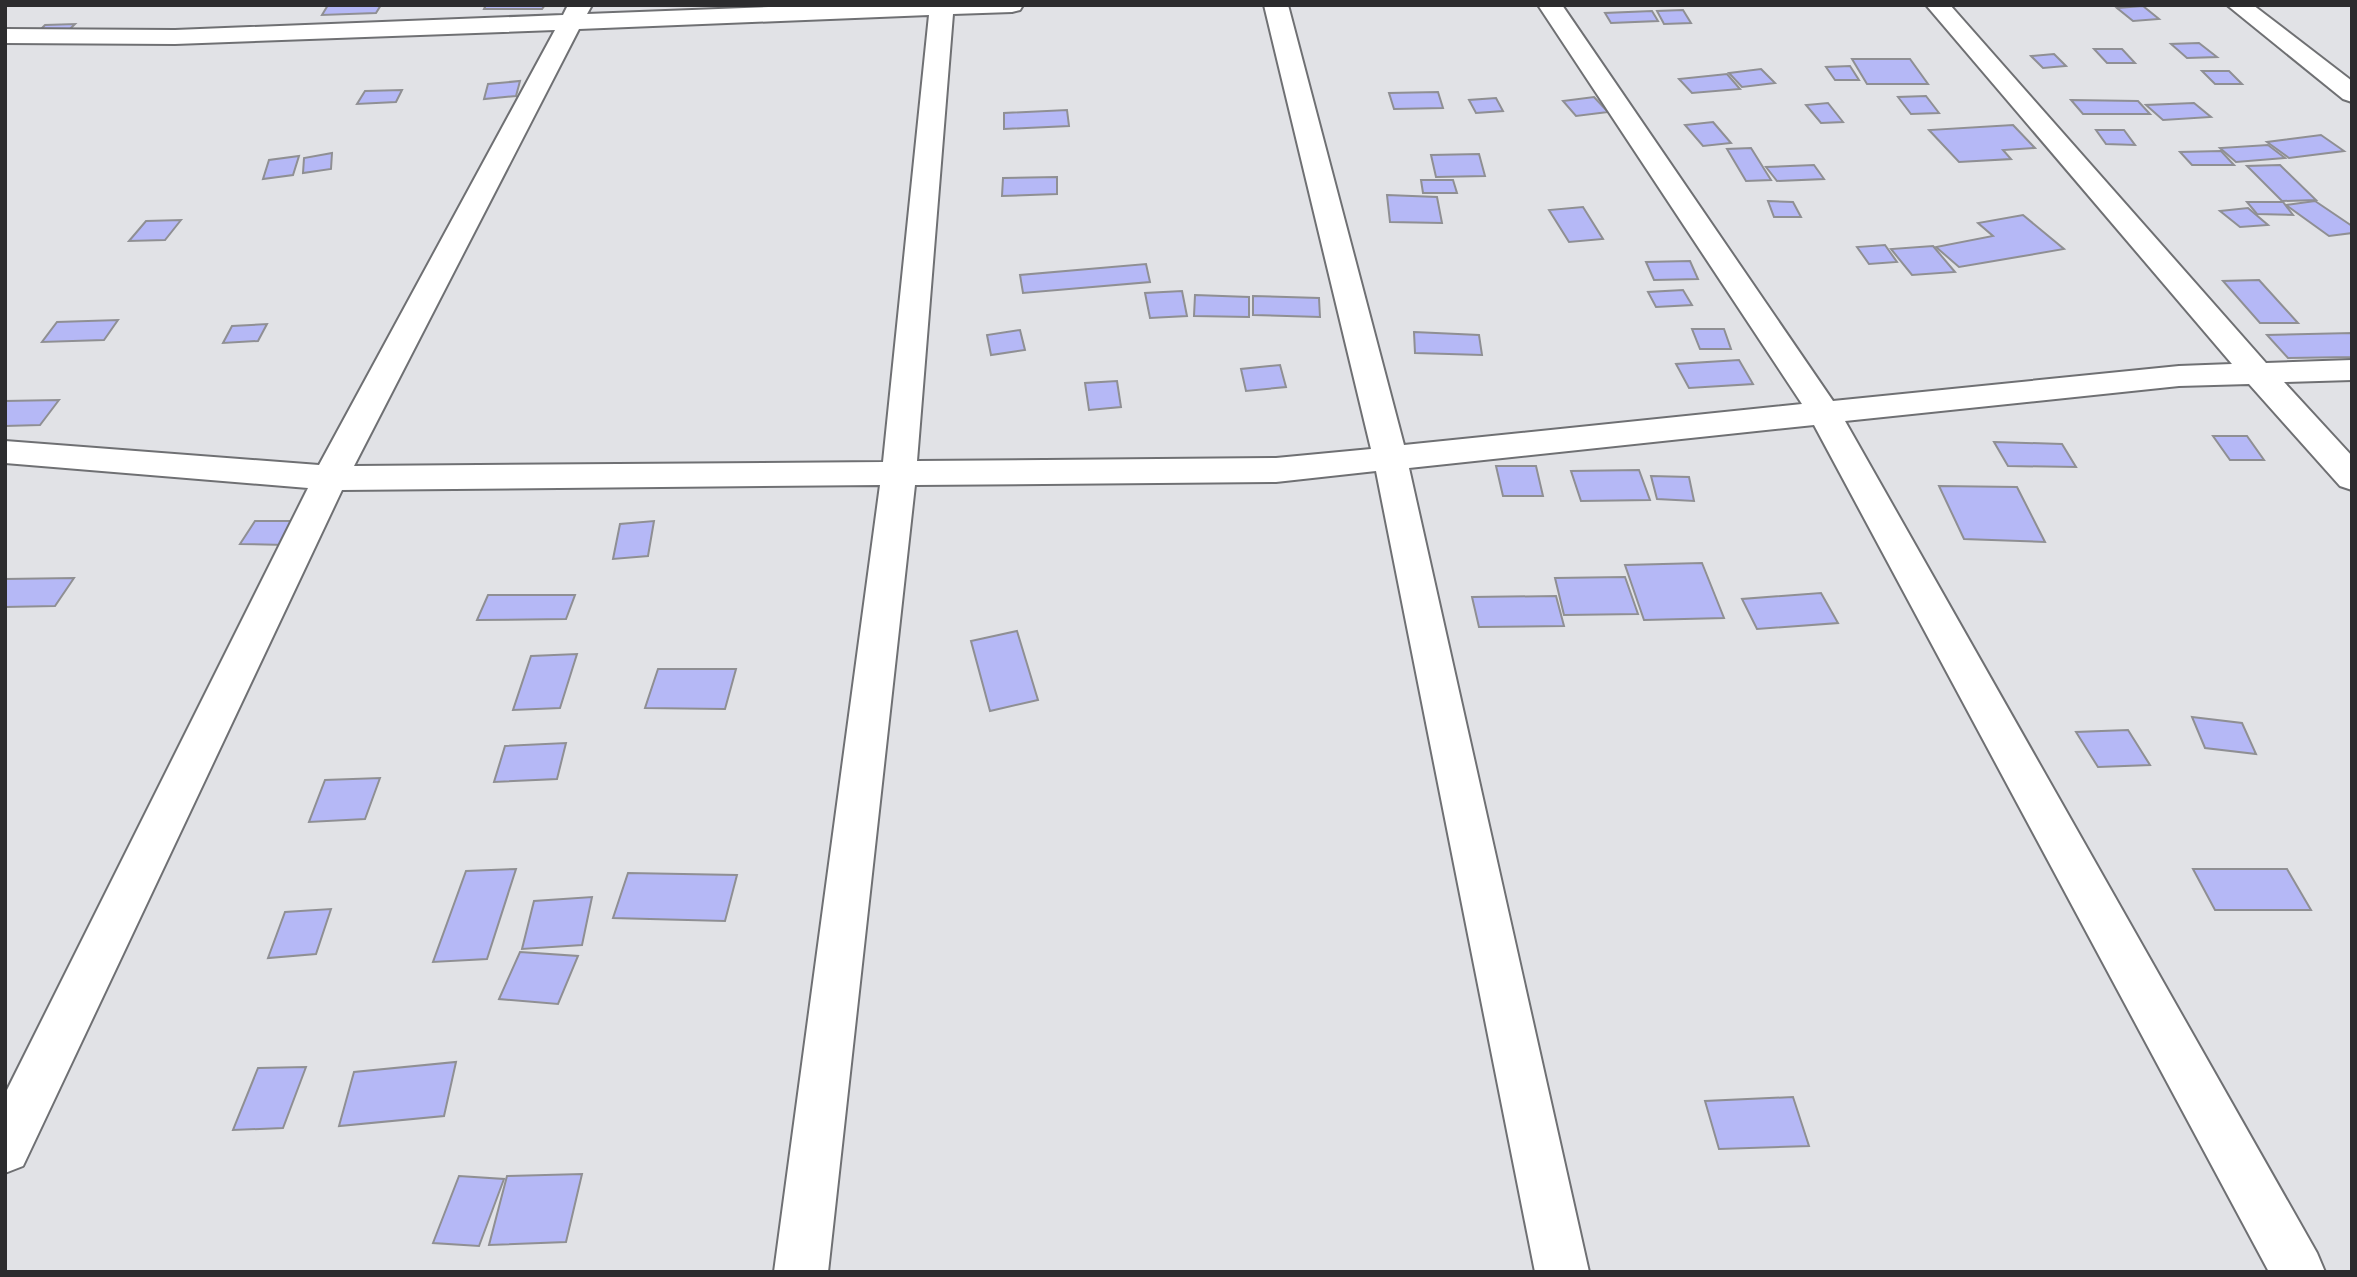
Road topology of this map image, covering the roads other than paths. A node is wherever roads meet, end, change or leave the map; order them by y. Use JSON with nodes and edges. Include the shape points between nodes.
{"nodes":[{"id":1,"x":1012,"y":5,"type":"edge"},
{"id":2,"x":1276,"y":5,"type":"edge"},
{"id":3,"x":1550,"y":5,"type":"edge"},
{"id":4,"x":1937,"y":5,"type":"edge"},
{"id":5,"x":2238,"y":5,"type":"edge"},
{"id":6,"x":942,"y":7,"type":"edge"},
{"id":7,"x":575,"y":14,"type":"edge"},
{"id":8,"x":5,"y":36,"type":"edge"},
{"id":9,"x":2352,"y":94,"type":"edge"},
{"id":10,"x":2352,"y":370,"type":"edge"},
{"id":11,"x":2257,"y":373,"type":"junction"},
{"id":12,"x":1824,"y":413,"type":"junction"},
{"id":13,"x":5,"y":452,"type":"edge"},
{"id":14,"x":1390,"y":458,"type":"junction"},
{"id":15,"x":899,"y":473,"type":"junction"},
{"id":16,"x":330,"y":478,"type":"junction"},
{"id":17,"x":2352,"y":478,"type":"edge"},
{"id":18,"x":5,"y":1148,"type":"edge"},
{"id":19,"x":801,"y":1272,"type":"edge"},
{"id":20,"x":1562,"y":1272,"type":"edge"},
{"id":21,"x":2298,"y":1272,"type":"edge"}],
"edges":[{"from":1,"to":6,"type":"street"},
{"from":2,"to":14,"type":"street"},
{"from":3,"to":12,"type":"street"},
{"from":4,"to":11,"type":"street"},
{"from":5,"to":9,"type":"street"},
{"from":6,"to":7,"type":"street"},
{"from":6,"to":15,"type":"street"},
{"from":7,"to":8,"type":"street","via":[[174,37]]},
{"from":7,"to":16,"type":"street"},
{"from":10,"to":11,"type":"street"},
{"from":11,"to":12,"type":"street","via":[[2179,376]]},
{"from":11,"to":17,"type":"street"},
{"from":12,"to":14,"type":"street"},
{"from":12,"to":21,"type":"street"},
{"from":13,"to":16,"type":"street"},
{"from":14,"to":15,"type":"street","via":[[1276,470]]},
{"from":14,"to":20,"type":"street"},
{"from":15,"to":16,"type":"street"},
{"from":15,"to":19,"type":"street"},
{"from":16,"to":18,"type":"street"}]}
